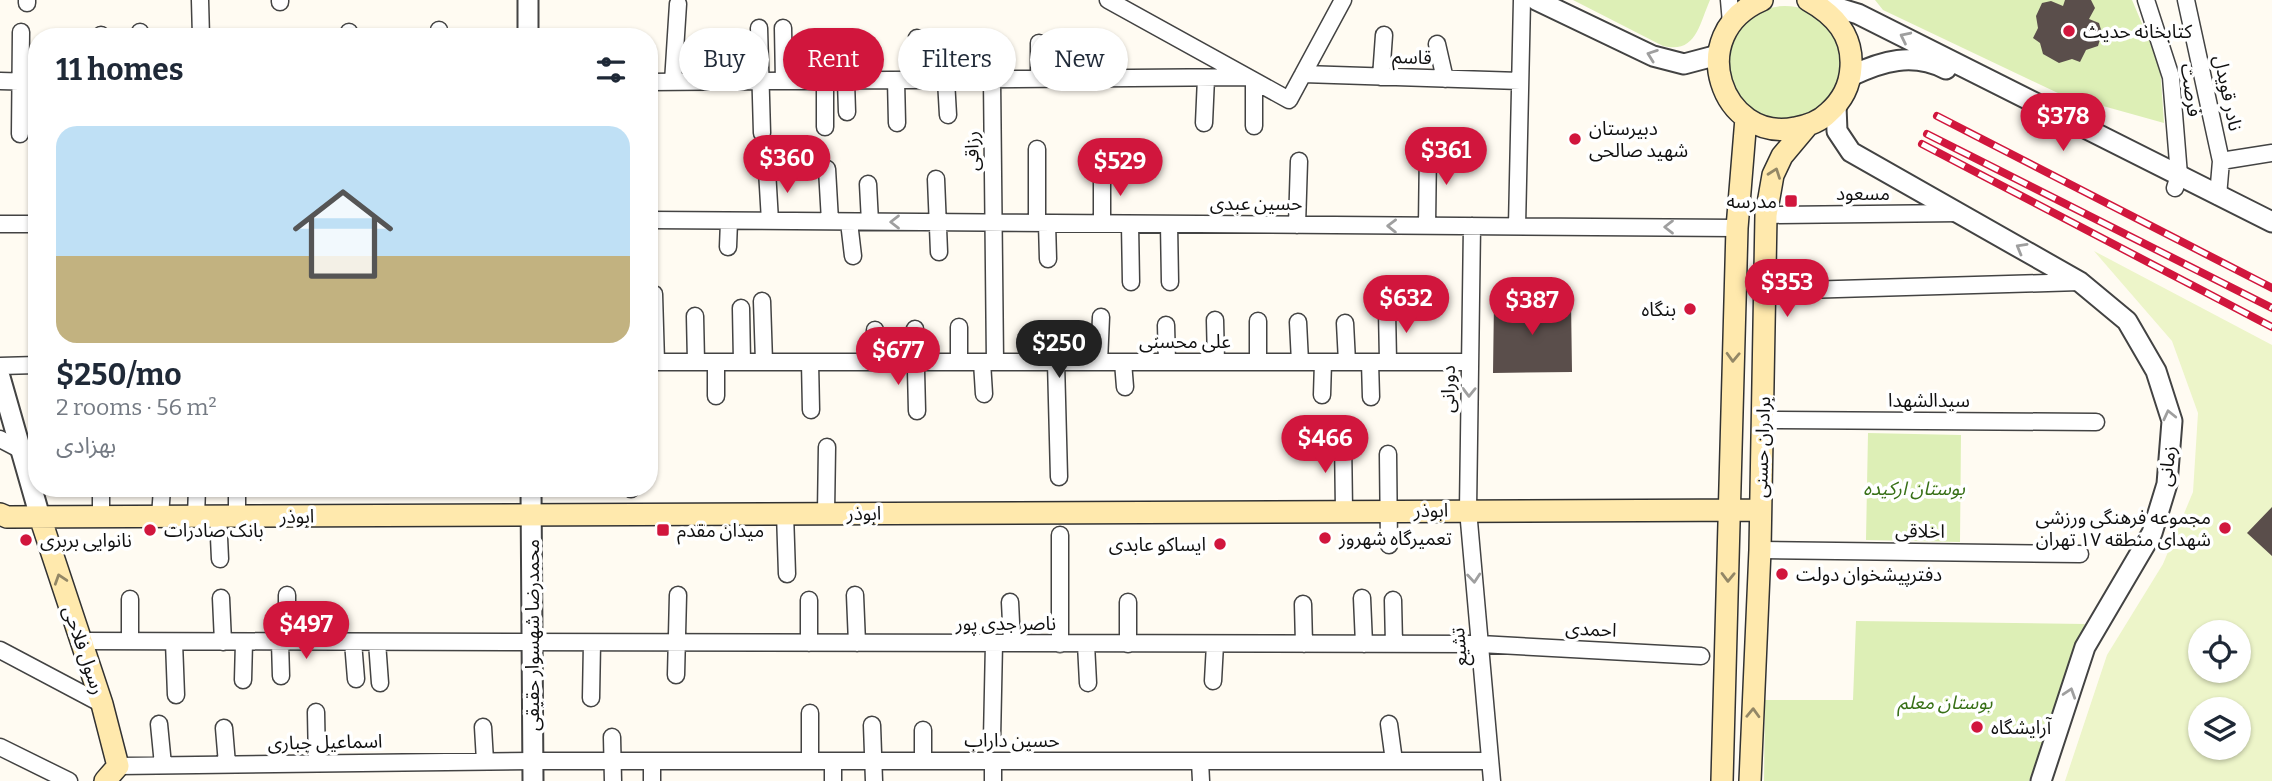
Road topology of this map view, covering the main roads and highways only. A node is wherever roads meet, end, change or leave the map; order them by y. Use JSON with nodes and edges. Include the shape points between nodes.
{"nodes":[{"id":1,"x":1755,"y":1,"type":"edge"},
{"id":2,"x":1816,"y":5,"type":"edge"},
{"id":3,"x":1746,"y":118,"type":"junction"},
{"id":4,"x":1808,"y":125,"type":"junction"},
{"id":5,"x":1732,"y":386,"type":"junction"},
{"id":6,"x":1764,"y":387,"type":"junction"},
{"id":7,"x":1729,"y":509,"type":"junction"},
{"id":8,"x":1760,"y":510,"type":"junction"},
{"id":9,"x":0,"y":514,"type":"edge"},
{"id":10,"x":40,"y":517,"type":"junction"},
{"id":11,"x":111,"y":774,"type":"edge"},
{"id":12,"x":1722,"y":781,"type":"edge"},
{"id":13,"x":1750,"y":781,"type":"edge"}],
"edges":[{"from":1,"to":3,"type":"main road","via":[[1731,23],[1718,55],[1723,90]]},
{"from":2,"to":4,"type":"main road","via":[[1838,22],[1847,39],[1851,76],[1836,106]]},
{"from":3,"to":4,"type":"main road","via":[[1787,130]]},
{"from":3,"to":5,"type":"main road","name":"برادران حسنی","one_way":true},
{"from":6,"to":4,"type":"main road","name":"برادران حسنی","one_way":true,"via":[[1766,215],[1773,175],[1782,156]]},
{"from":5,"to":6,"type":"main road"},
{"from":5,"to":7,"type":"main road","name":"برادران حسنی"},
{"from":6,"to":8,"type":"main road","name":"برادران حسنی"},
{"from":7,"to":8,"type":"main road","name":"ابوذر"},
{"from":7,"to":10,"type":"main road","name":"ابوذر"},
{"from":7,"to":12,"type":"main road","name":"برادران حسنی","one_way":true},
{"from":13,"to":8,"type":"main road","name":"برادران حسنی","one_way":true},
{"from":9,"to":10,"type":"main road","name":"ابوذر"},
{"from":11,"to":10,"type":"main road","name":"رسول فلاحی","one_way":true,"via":[[103,704]]}]}
